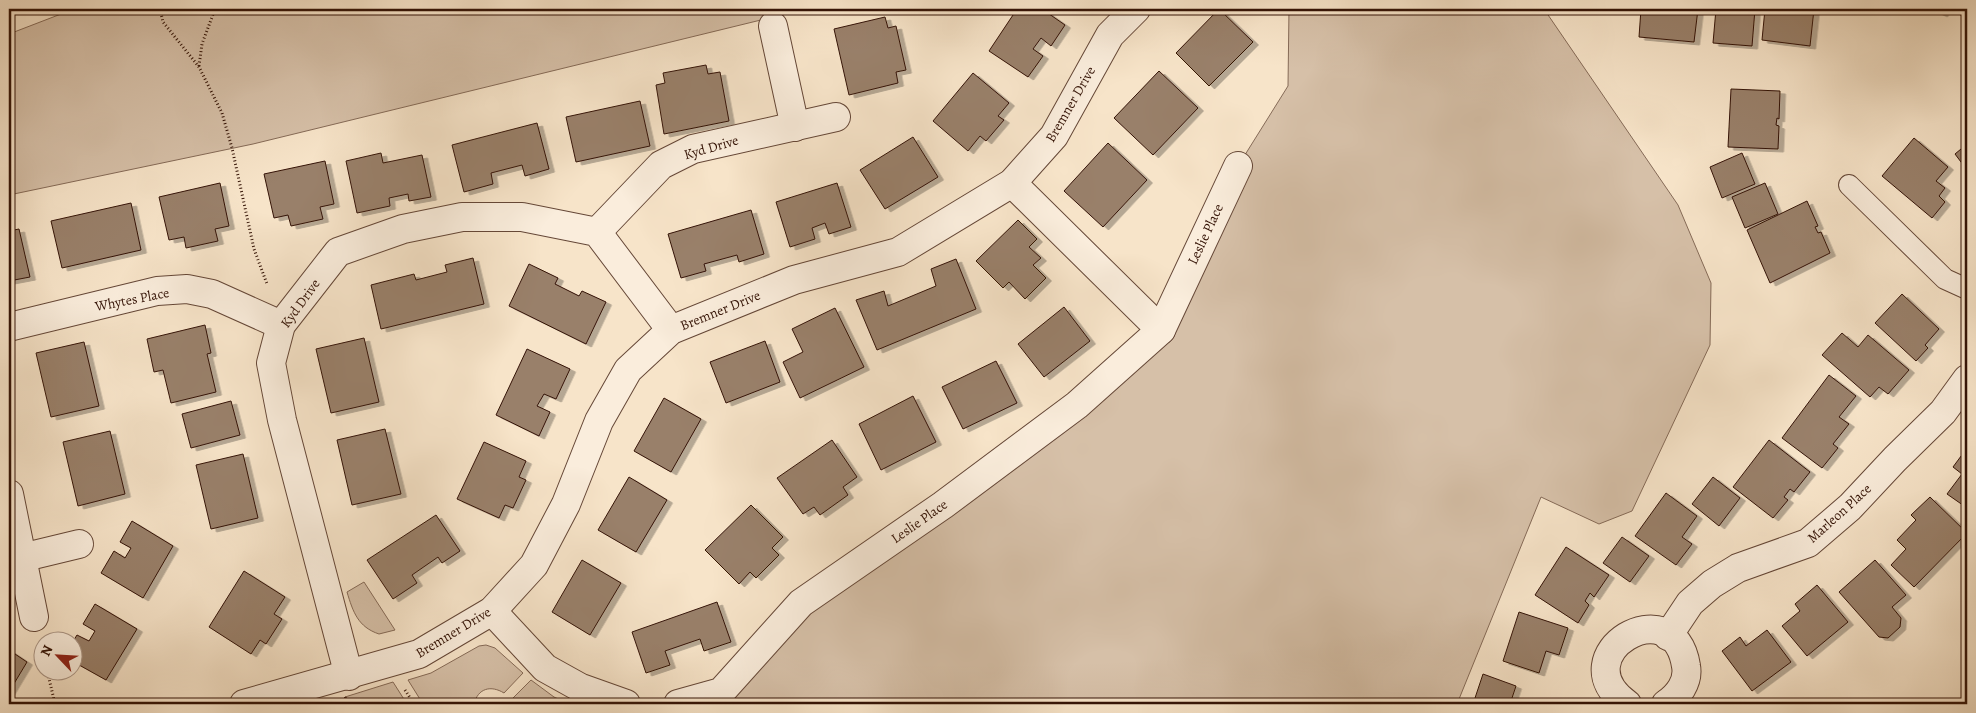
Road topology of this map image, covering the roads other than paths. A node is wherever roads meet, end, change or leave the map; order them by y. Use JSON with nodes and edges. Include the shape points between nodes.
{"nodes":[{"id":1,"x":1136,"y":9,"type":"edge"},
{"id":2,"x":773,"y":26,"type":"dead end"},
{"id":3,"x":836,"y":117,"type":"dead end"},
{"id":4,"x":795,"y":127,"type":"junction"},
{"id":5,"x":1238,"y":166,"type":"dead end"},
{"id":6,"x":1012,"y":183,"type":"junction"},
{"id":7,"x":1849,"y":185,"type":"dead end"},
{"id":8,"x":597,"y":232,"type":"junction"},
{"id":9,"x":1967,"y":289,"type":"edge"},
{"id":10,"x":281,"y":325,"type":"junction"},
{"id":11,"x":9,"y":327,"type":"edge"},
{"id":12,"x":670,"y":330,"type":"junction"},
{"id":13,"x":1161,"y":330,"type":"junction"},
{"id":14,"x":1967,"y":379,"type":"edge"},
{"id":15,"x":9,"y":494,"type":"edge"},
{"id":16,"x":79,"y":544,"type":"dead end"},
{"id":17,"x":21,"y":558,"type":"junction"},
{"id":18,"x":492,"y":611,"type":"junction"},
{"id":19,"x":34,"y":617,"type":"dead end"},
{"id":20,"x":1668,"y":636,"type":"junction"},
{"id":21,"x":349,"y":676,"type":"junction"},
{"id":22,"x":244,"y":704,"type":"edge"},
{"id":23,"x":626,"y":704,"type":"edge"},
{"id":24,"x":678,"y":704,"type":"edge"},
{"id":25,"x":1627,"y":704,"type":"edge"},
{"id":26,"x":1666,"y":704,"type":"edge"}],
"edges":[{"from":1,"to":6,"type":"street","name":"Bremner Drive","via":[[1110,35],[1054,136]]},
{"from":2,"to":4,"type":"street"},
{"from":3,"to":4,"type":"street","name":"Kyd Drive"},
{"from":4,"to":8,"type":"street","name":"Kyd Drive","via":[[693,149],[661,165]]},
{"from":5,"to":13,"type":"street","name":"Leslie Place"},
{"from":6,"to":12,"type":"street","name":"Bremner Drive","via":[[898,252],[794,280]]},
{"from":6,"to":13,"type":"street"},
{"from":7,"to":9,"type":"lane","via":[[1945,279]]},
{"from":8,"to":10,"type":"street","name":"Kyd Drive","via":[[522,217],[462,217],[403,229],[338,252]]},
{"from":8,"to":12,"type":"street"},
{"from":10,"to":11,"type":"street","name":"Whytes Place","via":[[212,294],[187,289],[158,291]]},
{"from":10,"to":21,"type":"street","name":"Kyd Drive","via":[[271,362],[282,420]]},
{"from":12,"to":18,"type":"street","name":"Bremner Drive","via":[[628,370],[599,421],[566,504],[534,565]]},
{"from":13,"to":24,"type":"street","name":"Leslie Place","via":[[1077,405],[943,505],[801,602],[720,692]]},
{"from":14,"to":20,"type":"street","name":"Marleon Place","via":[[1943,412],[1850,507],[1808,543],[1738,568],[1712,584],[1690,603]]},
{"from":15,"to":17,"type":"street"},
{"from":16,"to":17,"type":"street"},
{"from":17,"to":19,"type":"street"},
{"from":18,"to":21,"type":"street","name":"Bremner Drive","via":[[419,654]]},
{"from":18,"to":23,"type":"street","via":[[546,668],[580,688]]},
{"from":20,"to":25,"type":"street","via":[[1656,630],[1643,629],[1620,640],[1612,650],[1607,662],[1607,675],[1611,688]]},
{"from":20,"to":26,"type":"street","via":[[1682,650],[1687,670],[1678,695]]},
{"from":21,"to":22,"type":"street","name":"Bremner Drive"}]}
